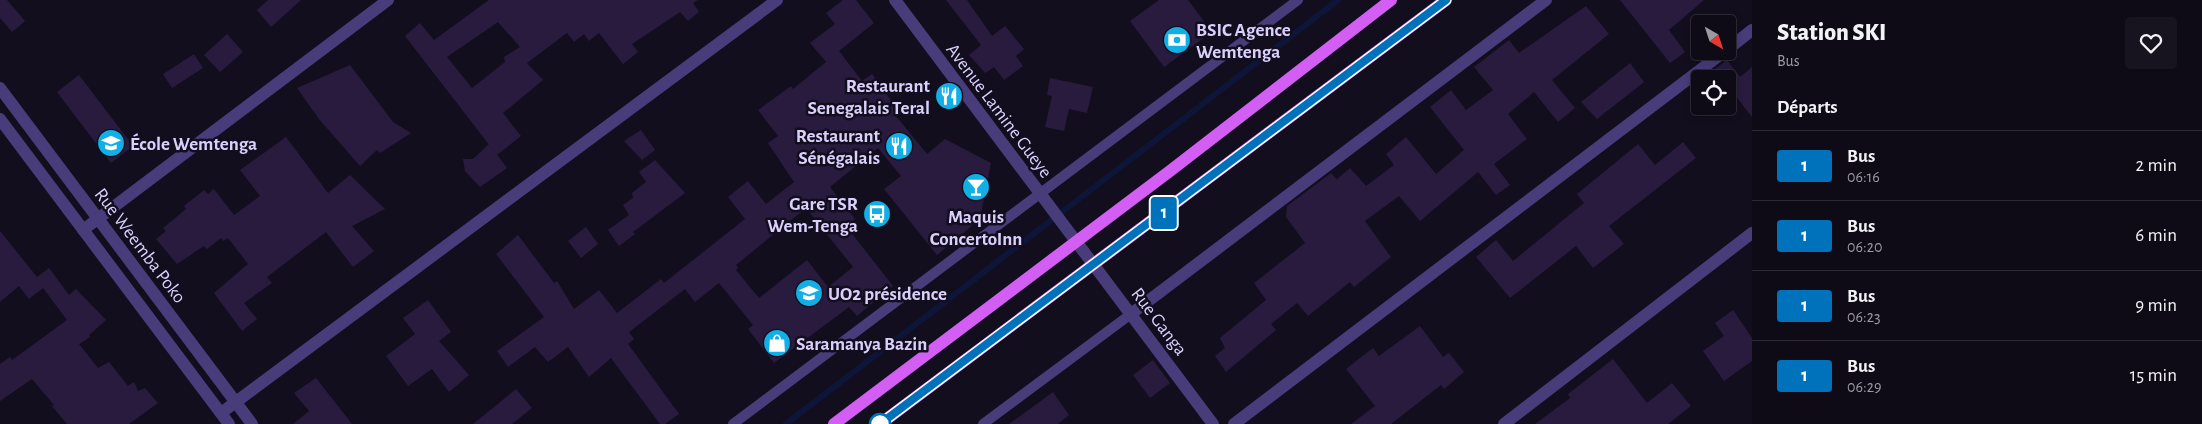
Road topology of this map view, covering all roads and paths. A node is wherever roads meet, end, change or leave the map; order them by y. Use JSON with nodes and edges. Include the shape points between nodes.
{"nodes":[{"id":1,"x":388,"y":0,"type":"edge"},
{"id":2,"x":777,"y":0,"type":"edge"},
{"id":3,"x":895,"y":0,"type":"edge"},
{"id":4,"x":1298,"y":0,"type":"edge"},
{"id":5,"x":1392,"y":0,"type":"edge"},
{"id":6,"x":1446,"y":0,"type":"edge"},
{"id":7,"x":1546,"y":0,"type":"edge"},
{"id":8,"x":1752,"y":30,"type":"edge"},
{"id":9,"x":1736,"y":42,"type":"edge"},
{"id":10,"x":1713,"y":60,"type":"edge"},
{"id":11,"x":0,"y":88,"type":"edge"},
{"id":12,"x":0,"y":118,"type":"edge"},
{"id":13,"x":1040,"y":194,"type":"junction"},
{"id":14,"x":98,"y":218,"type":"junction"},
{"id":15,"x":84,"y":230,"type":"junction"},
{"id":16,"x":1752,"y":233,"type":"edge"},
{"id":17,"x":1076,"y":242,"type":"junction"},
{"id":18,"x":1094,"y":265,"type":"junction"},
{"id":19,"x":1131,"y":314,"type":"junction"},
{"id":20,"x":236,"y":402,"type":"junction"},
{"id":21,"x":221,"y":413,"type":"junction"},
{"id":22,"x":229,"y":424,"type":"edge"},
{"id":23,"x":252,"y":424,"type":"edge"},
{"id":24,"x":733,"y":424,"type":"edge"},
{"id":25,"x":834,"y":424,"type":"edge"},
{"id":26,"x":880,"y":424,"type":"edge"},
{"id":27,"x":983,"y":424,"type":"edge"},
{"id":28,"x":1213,"y":424,"type":"edge"},
{"id":29,"x":1234,"y":424,"type":"edge"},
{"id":30,"x":1504,"y":424,"type":"edge"}],
"edges":[{"from":1,"to":14,"type":"street"},
{"from":2,"to":20,"type":"street"},
{"from":3,"to":13,"type":"street","name":"Avenue Lamine Gueye"},
{"from":4,"to":13,"type":"lane"},
{"from":5,"to":17,"type":"main road"},
{"from":6,"to":18,"type":"main road"},
{"from":7,"to":19,"type":"street"},
{"from":8,"to":9,"type":"street"},
{"from":10,"to":29,"type":"street"},
{"from":11,"to":14,"type":"street","name":"Rue Weemba Poko"},
{"from":12,"to":15,"type":"street","name":"Rue Weemba Poko"},
{"from":13,"to":17,"type":"street","name":"Avenue Lamine Gueye"},
{"from":13,"to":24,"type":"lane"},
{"from":14,"to":15,"type":"street"},
{"from":14,"to":20,"type":"street","name":"Rue Weemba Poko"},
{"from":15,"to":21,"type":"street","name":"Rue Weemba Poko"},
{"from":16,"to":30,"type":"street"},
{"from":17,"to":18,"type":"street","name":"Rue Ganga"},
{"from":17,"to":25,"type":"main road"},
{"from":18,"to":19,"type":"street","name":"Rue Ganga"},
{"from":18,"to":26,"type":"main road"},
{"from":19,"to":27,"type":"lane"},
{"from":19,"to":28,"type":"street","name":"Rue Ganga"},
{"from":20,"to":21,"type":"street"},
{"from":20,"to":23,"type":"street","name":"Rue Weemba Poko"},
{"from":21,"to":22,"type":"street","name":"Rue Weemba Poko"}]}
